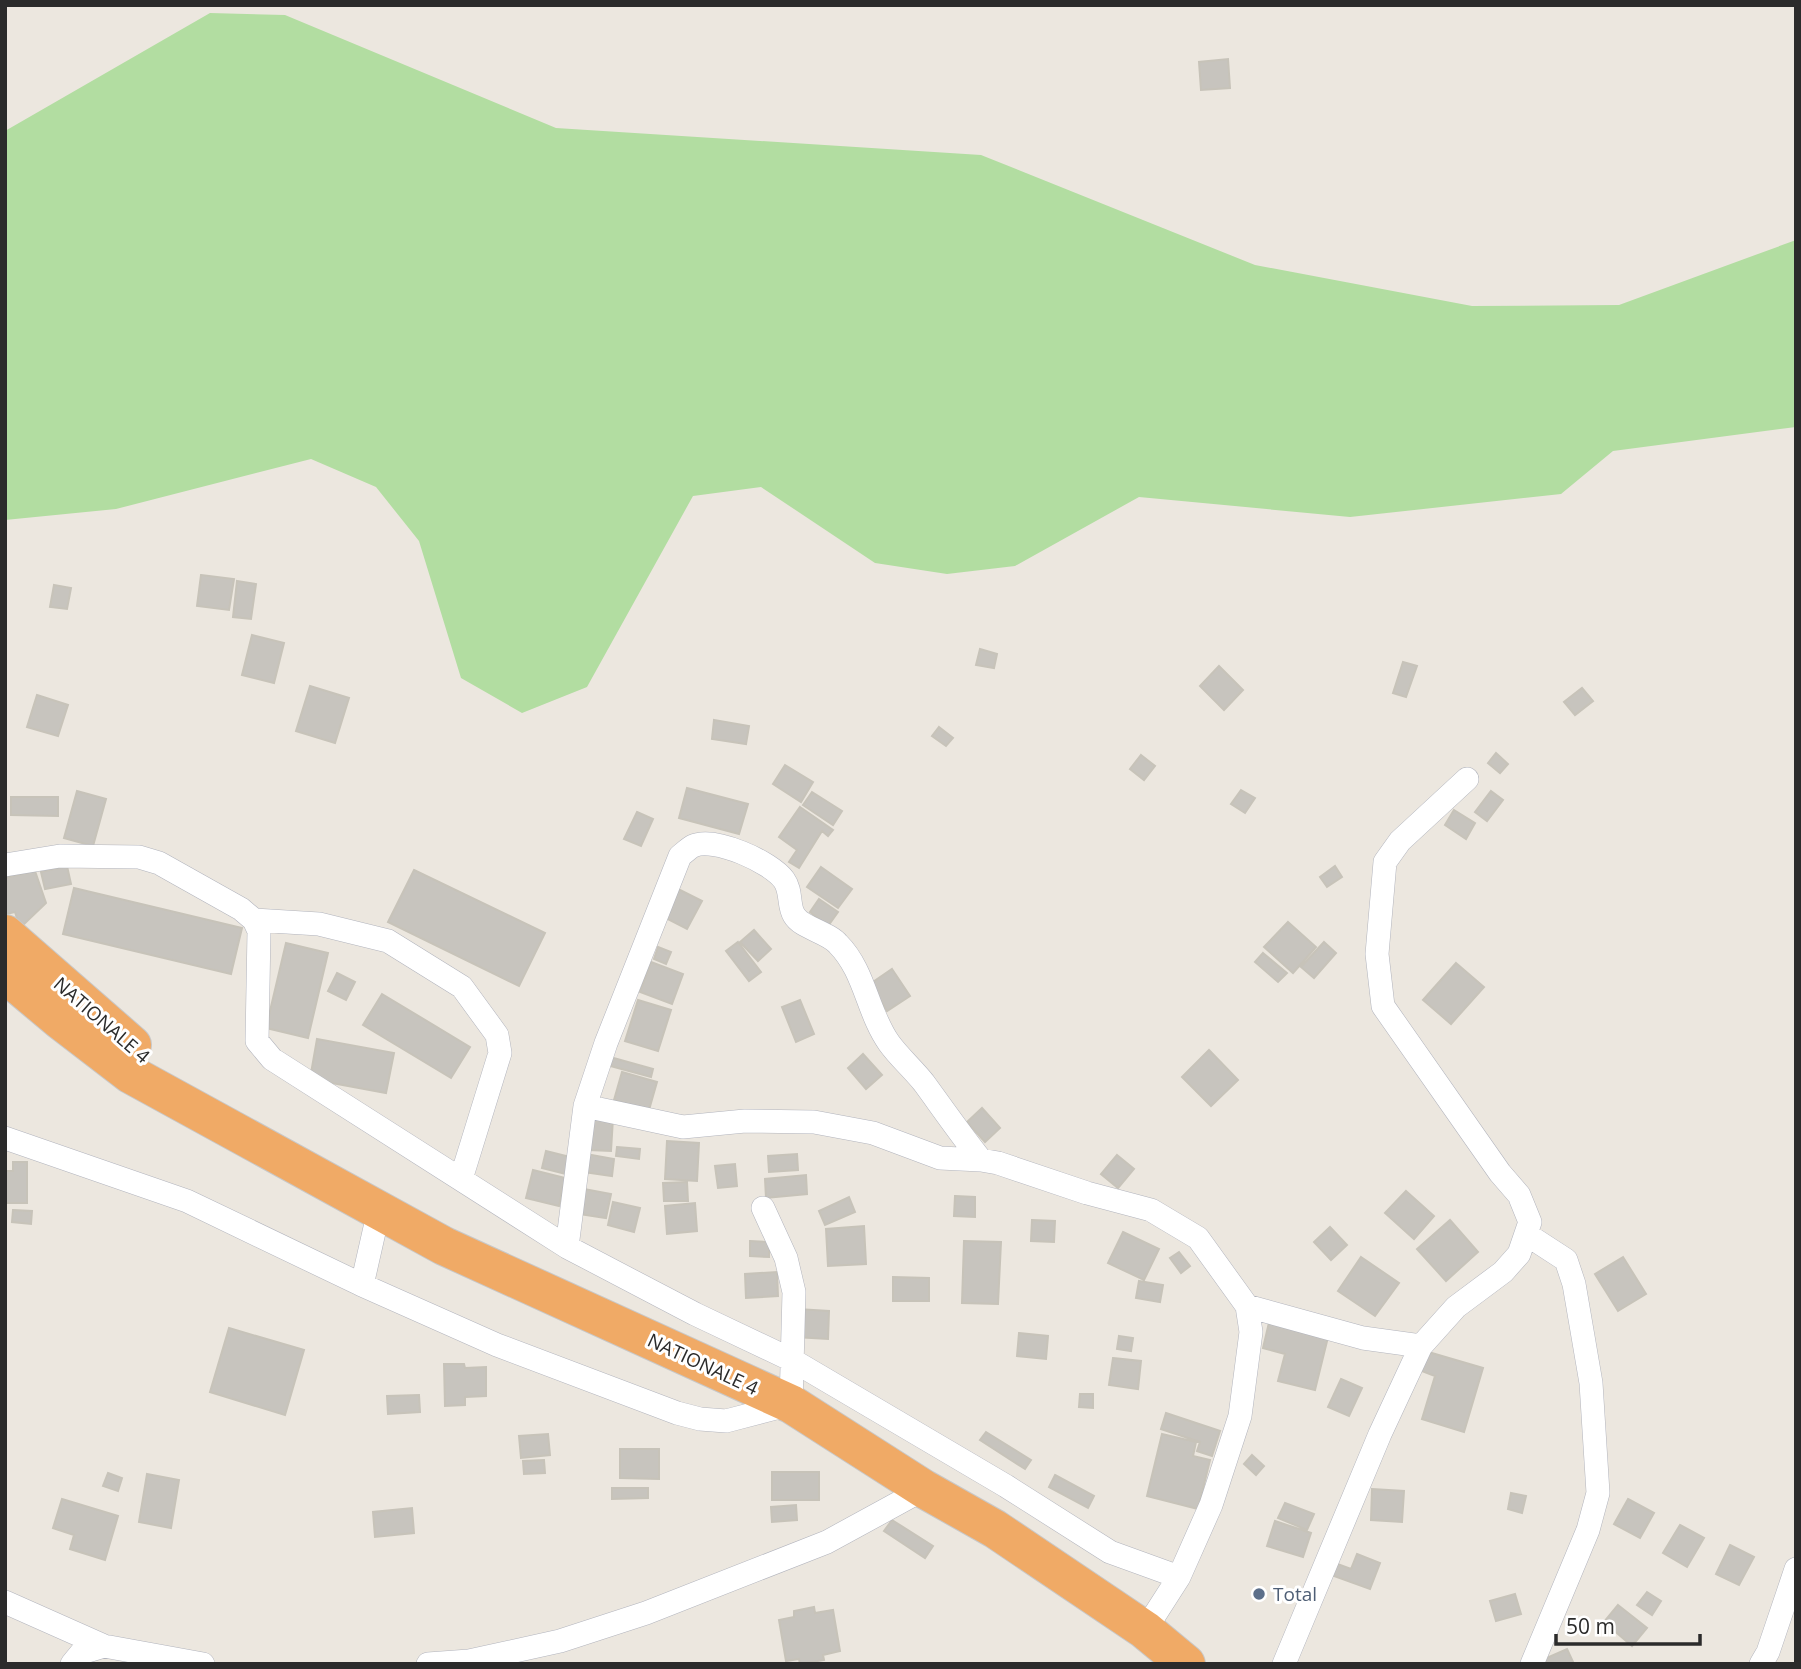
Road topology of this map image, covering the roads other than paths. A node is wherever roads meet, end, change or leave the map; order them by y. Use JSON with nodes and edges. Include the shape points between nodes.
{"nodes":[{"id":1,"x":1467,"y":779,"type":"dead end"},
{"id":2,"x":5,"y":865,"type":"edge"},
{"id":3,"x":254,"y":920,"type":"junction"},
{"id":4,"x":5,"y":934,"type":"edge"},
{"id":5,"x":5,"y":974,"type":"edge"},
{"id":6,"x":585,"y":1106,"type":"junction"},
{"id":7,"x":195,"y":1109,"type":"junction"},
{"id":8,"x":5,"y":1138,"type":"edge"},
{"id":9,"x":981,"y":1160,"type":"junction"},
{"id":10,"x":461,"y":1179,"type":"junction"},
{"id":11,"x":763,"y":1208,"type":"dead end"},
{"id":12,"x":379,"y":1210,"type":"junction"},
{"id":13,"x":1526,"y":1234,"type":"junction"},
{"id":14,"x":567,"y":1247,"type":"junction"},
{"id":15,"x":362,"y":1284,"type":"junction"},
{"id":16,"x":1247,"y":1306,"type":"junction"},
{"id":17,"x":1421,"y":1346,"type":"junction"},
{"id":18,"x":792,"y":1360,"type":"junction"},
{"id":19,"x":792,"y":1405,"type":"junction"},
{"id":20,"x":924,"y":1489,"type":"junction"},
{"id":21,"x":1796,"y":1569,"type":"edge"},
{"id":22,"x":1179,"y":1577,"type":"junction"},
{"id":23,"x":5,"y":1602,"type":"edge"},
{"id":24,"x":1145,"y":1630,"type":"junction"},
{"id":25,"x":104,"y":1646,"type":"junction"},
{"id":26,"x":72,"y":1664,"type":"edge"},
{"id":27,"x":203,"y":1664,"type":"edge"},
{"id":28,"x":428,"y":1664,"type":"edge"},
{"id":29,"x":1186,"y":1664,"type":"edge"},
{"id":30,"x":1284,"y":1664,"type":"edge"},
{"id":31,"x":1532,"y":1664,"type":"edge"},
{"id":32,"x":1761,"y":1664,"type":"edge"}],
"edges":[{"from":1,"to":13,"type":"street","via":[[1385,862],[1378,974],[1383,1006],[1519,1195],[1530,1222]]},
{"from":2,"to":3,"type":"street","via":[[60,856],[139,857],[159,863]]},
{"from":3,"to":10,"type":"street","via":[[259,932],[257,1041],[272,1059]]},
{"from":3,"to":10,"type":"street","via":[[319,924],[388,941],[463,987],[497,1035],[500,1053]]},
{"from":4,"to":7,"type":"highway","name":"NATIONALE 4","via":[[153,1064]]},
{"from":5,"to":7,"type":"highway","name":"NATIONALE 4","via":[[130,1074]]},
{"from":6,"to":9,"type":"street","via":[[683,1127],[745,1121],[814,1122],[873,1133],[940,1158]]},
{"from":6,"to":9,"type":"street","via":[[680,856],[694,845],[707,843],[752,856],[783,878],[793,915],[841,946],[864,985],[876,1023]]},
{"from":6,"to":14,"type":"street"},
{"from":7,"to":12,"type":"highway","name":"NATIONALE 4"},
{"from":8,"to":15,"type":"street","via":[[187,1201]]},
{"from":9,"to":16,"type":"street","via":[[1151,1210],[1198,1238]]},
{"from":10,"to":14,"type":"street"},
{"from":11,"to":18,"type":"street","via":[[786,1258],[794,1292]]},
{"from":12,"to":15,"type":"street"},
{"from":12,"to":19,"type":"highway","name":"NATIONALE 4","via":[[444,1246]]},
{"from":13,"to":17,"type":"street","via":[[1519,1254],[1503,1272],[1456,1307]]},
{"from":13,"to":31,"type":"street","via":[[1566,1260],[1574,1284],[1591,1383],[1598,1493],[1588,1530]]},
{"from":14,"to":18,"type":"street"},
{"from":15,"to":19,"type":"street","via":[[498,1345],[677,1413],[726,1421]]},
{"from":16,"to":17,"type":"street","via":[[1363,1338]]},
{"from":16,"to":22,"type":"street","via":[[1251,1332],[1240,1416],[1211,1505]]},
{"from":17,"to":30,"type":"street"},
{"from":18,"to":19,"type":"street"},
{"from":18,"to":22,"type":"street","via":[[1110,1552]]},
{"from":19,"to":20,"type":"highway","name":"NATIONALE 4"},
{"from":20,"to":24,"type":"highway","name":"NATIONALE 4","via":[[995,1529]]},
{"from":20,"to":28,"type":"street","via":[[827,1542],[646,1613],[560,1641],[469,1661]]},
{"from":21,"to":32,"type":"street"},
{"from":22,"to":24,"type":"street"},
{"from":23,"to":25,"type":"street"},
{"from":24,"to":29,"type":"highway","name":"NATIONALE 4"},
{"from":25,"to":26,"type":"street","via":[[81,1653]]},
{"from":25,"to":27,"type":"street"}]}
